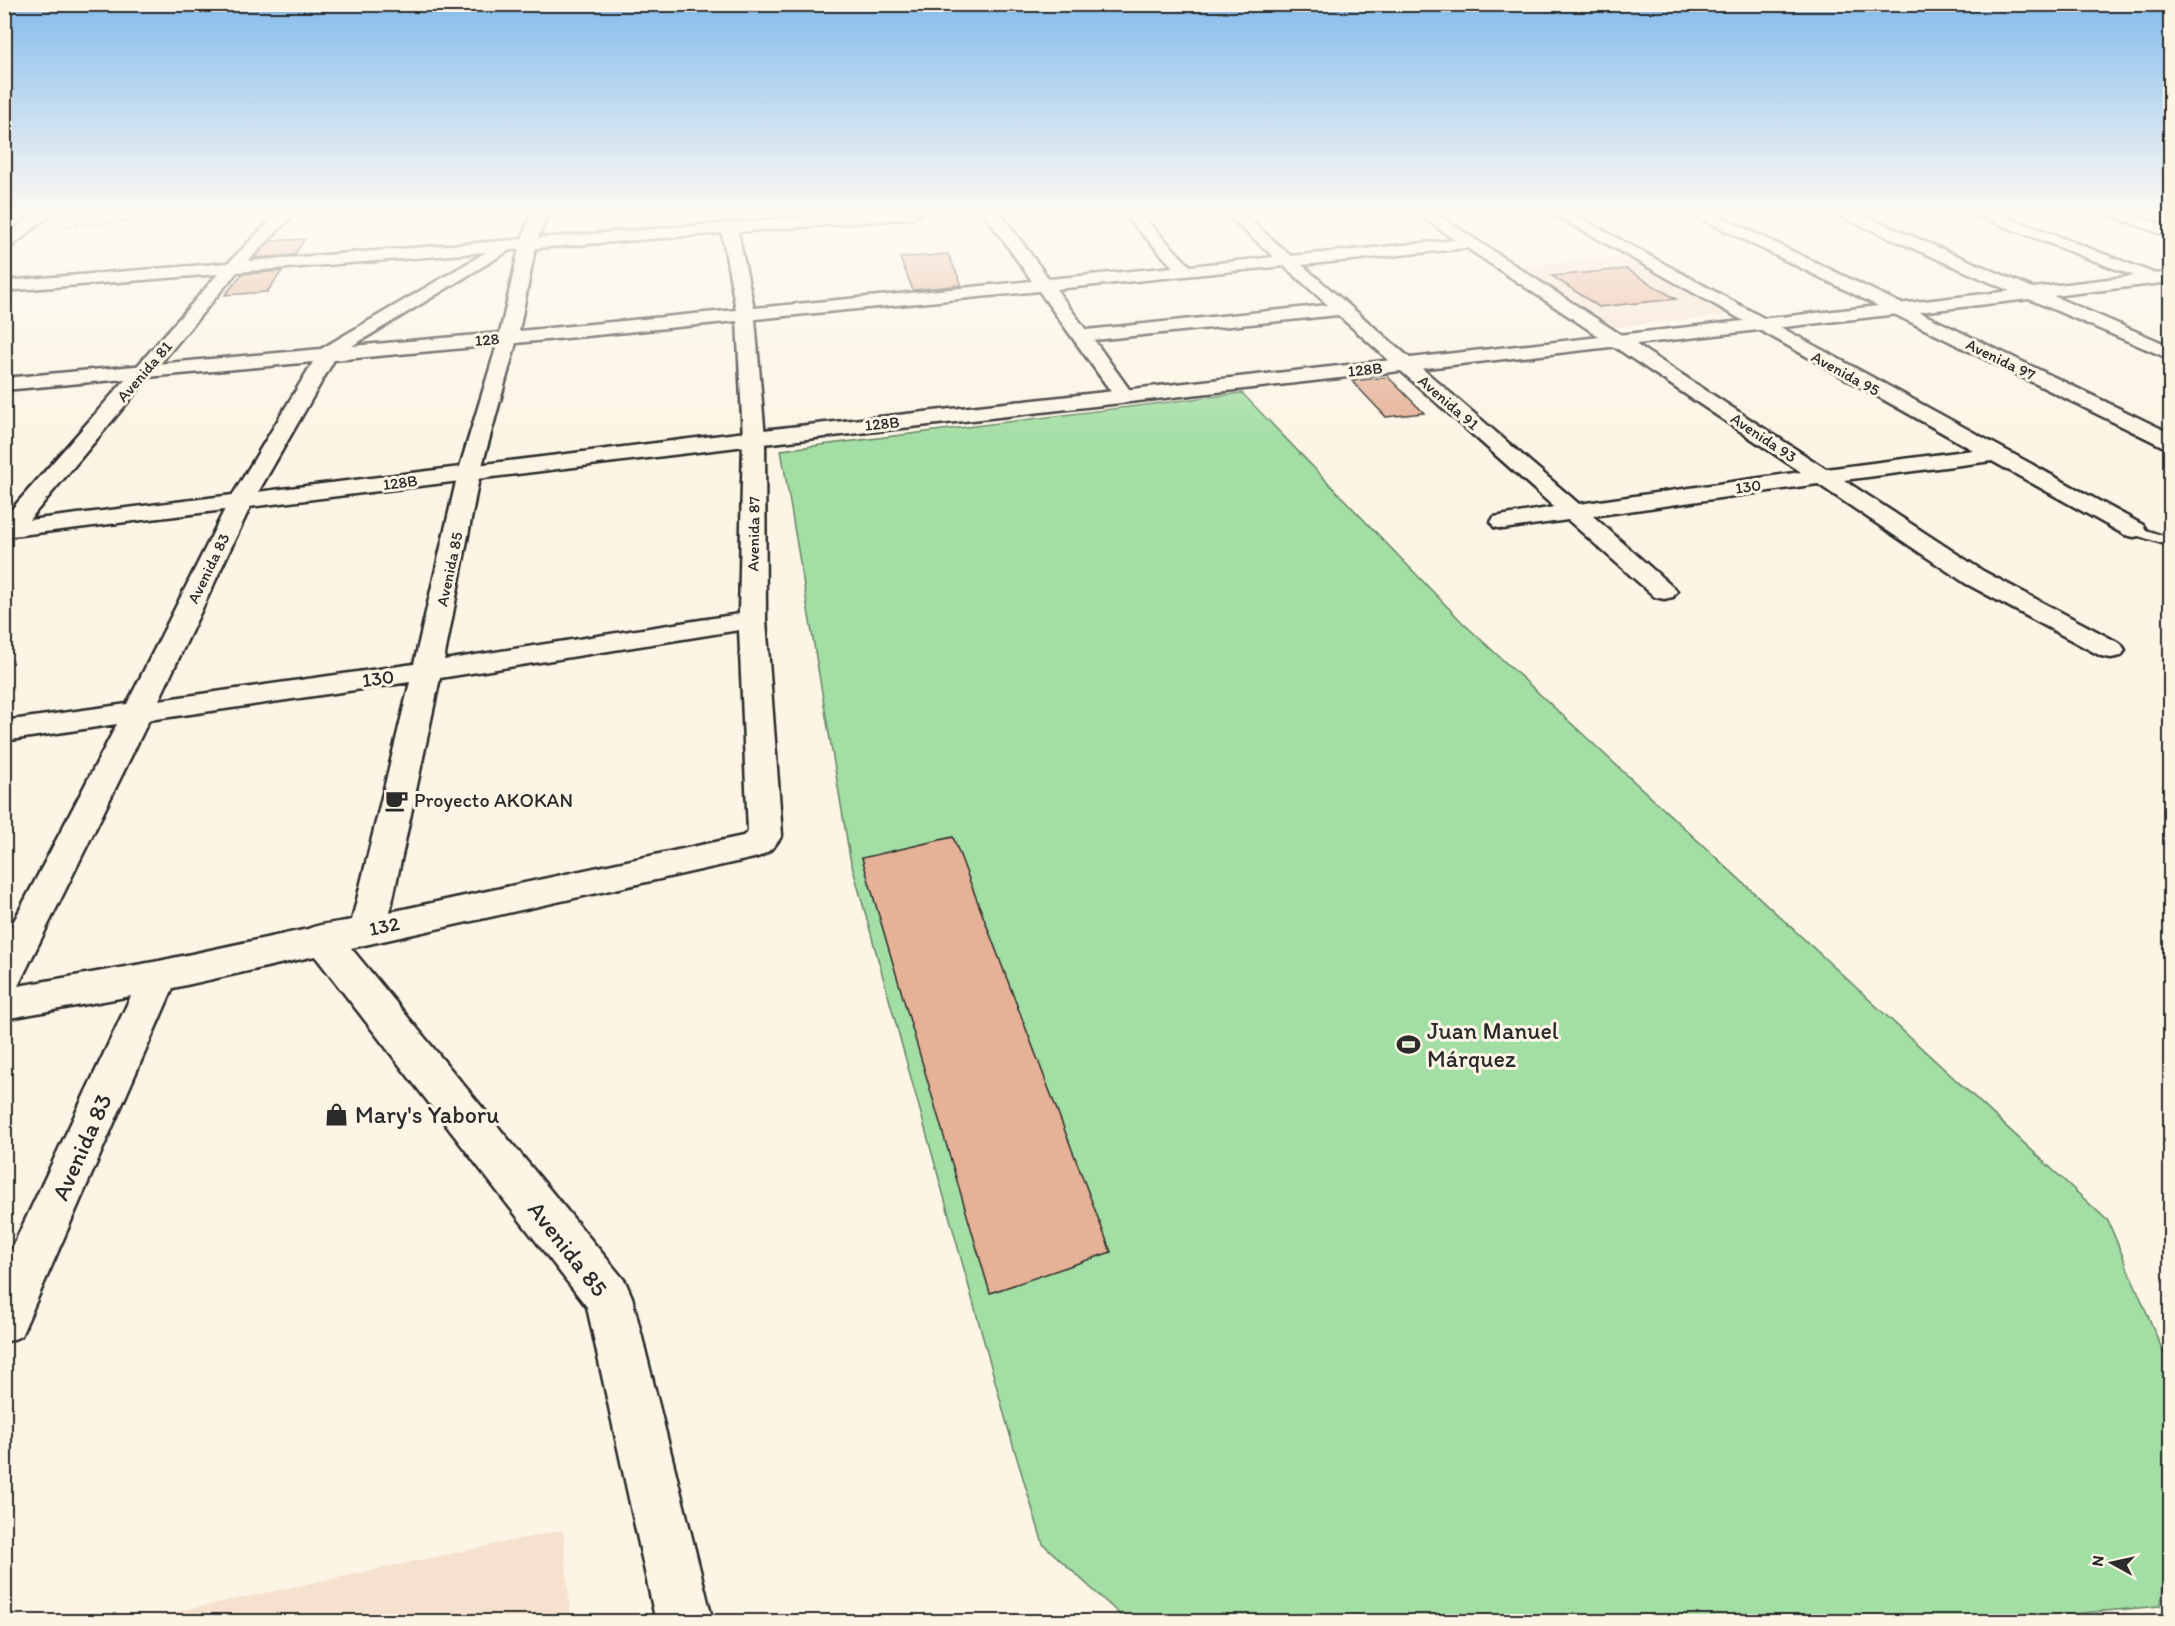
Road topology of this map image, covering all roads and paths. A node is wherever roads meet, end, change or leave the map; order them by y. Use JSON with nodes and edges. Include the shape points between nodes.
{"nodes":[{"id":1,"x":214,"y":289,"type":"edge"},
{"id":2,"x":440,"y":289,"type":"edge"},
{"id":3,"x":513,"y":289,"type":"edge"},
{"id":4,"x":741,"y":289,"type":"edge"},
{"id":5,"x":1013,"y":289,"type":"edge"},
{"id":6,"x":1046,"y":289,"type":"edge"},
{"id":7,"x":1319,"y":289,"type":"edge"},
{"id":8,"x":1540,"y":289,"type":"edge"},
{"id":9,"x":1695,"y":289,"type":"edge"},
{"id":10,"x":1857,"y":289,"type":"edge"},
{"id":11,"x":2023,"y":289,"type":"edge"},
{"id":12,"x":2065,"y":289,"type":"edge"},
{"id":13,"x":2030,"y":292,"type":"junction"},
{"id":14,"x":1342,"y":309,"type":"junction"},
{"id":15,"x":1898,"y":309,"type":"junction"},
{"id":16,"x":746,"y":314,"type":"junction"},
{"id":17,"x":1757,"y":324,"type":"junction"},
{"id":18,"x":1083,"y":336,"type":"junction"},
{"id":19,"x":508,"y":338,"type":"junction"},
{"id":20,"x":1617,"y":340,"type":"junction"},
{"id":21,"x":327,"y":353,"type":"junction"},
{"id":22,"x":2170,"y":353,"type":"edge"},
{"id":23,"x":1405,"y":364,"type":"junction"},
{"id":24,"x":145,"y":369,"type":"junction"},
{"id":25,"x":4,"y":384,"type":"edge"},
{"id":26,"x":1124,"y":396,"type":"junction"},
{"id":27,"x":754,"y":438,"type":"junction"},
{"id":28,"x":2170,"y":441,"type":"edge"},
{"id":29,"x":1993,"y":454,"type":"junction"},
{"id":30,"x":469,"y":473,"type":"junction"},
{"id":31,"x":1822,"y":476,"type":"junction"},
{"id":32,"x":241,"y":501,"type":"junction"},
{"id":33,"x":1575,"y":511,"type":"junction"},
{"id":34,"x":1503,"y":522,"type":"dead end"},
{"id":35,"x":2134,"y":530,"type":"joint"},
{"id":36,"x":6,"y":531,"type":"edge"},
{"id":37,"x":2170,"y":542,"type":"edge"},
{"id":38,"x":1664,"y":591,"type":"dead end"},
{"id":39,"x":752,"y":620,"type":"junction"},
{"id":40,"x":2111,"y":650,"type":"dead end"},
{"id":41,"x":428,"y":671,"type":"junction"},
{"id":42,"x":138,"y":712,"type":"junction"},
{"id":43,"x":4,"y":731,"type":"edge"},
{"id":44,"x":761,"y":842,"type":"joint"},
{"id":45,"x":368,"y":929,"type":"junction"},
{"id":46,"x":322,"y":938,"type":"junction"},
{"id":47,"x":4,"y":976,"type":"edge"},
{"id":48,"x":159,"y":976,"type":"junction"},
{"id":49,"x":4,"y":1004,"type":"edge"},
{"id":50,"x":4,"y":1319,"type":"edge"},
{"id":51,"x":685,"y":1622,"type":"edge"}],
"edges":[{"from":1,"to":24,"type":"street","name":"Avenida 81"},
{"from":2,"to":21,"type":"street","name":"Avenida 83"},
{"from":3,"to":19,"type":"street","name":"Avenida 85"},
{"from":4,"to":16,"type":"street","name":"Avenida 87"},
{"from":5,"to":16,"type":"street","name":"128"},
{"from":6,"to":18,"type":"street"},
{"from":7,"to":14,"type":"street","name":"Avenida 91"},
{"from":8,"to":20,"type":"street","name":"Avenida 93"},
{"from":9,"to":17,"type":"street","name":"Avenida 95"},
{"from":10,"to":15,"type":"street","name":"Avenida 97"},
{"from":11,"to":13,"type":"street"},
{"from":12,"to":13,"type":"street","name":"128B"},
{"from":13,"to":15,"type":"street","name":"128B"},
{"from":13,"to":22,"type":"street"},
{"from":14,"to":18,"type":"street"},
{"from":14,"to":23,"type":"street","name":"Avenida 91"},
{"from":15,"to":17,"type":"street","name":"128B"},
{"from":15,"to":28,"type":"street","name":"Avenida 97"},
{"from":16,"to":19,"type":"street","name":"128"},
{"from":16,"to":27,"type":"street","name":"Avenida 87"},
{"from":17,"to":20,"type":"street","name":"128B"},
{"from":17,"to":29,"type":"street","name":"Avenida 95"},
{"from":18,"to":26,"type":"street"},
{"from":19,"to":21,"type":"street","name":"128"},
{"from":19,"to":30,"type":"street","name":"Avenida 85"},
{"from":20,"to":23,"type":"street","name":"128B"},
{"from":20,"to":31,"type":"street","name":"Avenida 93"},
{"from":21,"to":24,"type":"street","name":"128"},
{"from":21,"to":32,"type":"street","name":"Avenida 83"},
{"from":23,"to":26,"type":"street","name":"128B"},
{"from":23,"to":33,"type":"street","name":"Avenida 91"},
{"from":24,"to":25,"type":"street","name":"128"},
{"from":24,"to":36,"type":"street","name":"Avenida 81"},
{"from":26,"to":27,"type":"street","name":"128B"},
{"from":27,"to":30,"type":"street","name":"128B"},
{"from":27,"to":39,"type":"street","name":"Avenida 87"},
{"from":29,"to":31,"type":"street","name":"130"},
{"from":29,"to":35,"type":"street","name":"Avenida 95"},
{"from":30,"to":32,"type":"street","name":"128B"},
{"from":30,"to":41,"type":"street","name":"Avenida 85"},
{"from":31,"to":33,"type":"street","name":"130"},
{"from":31,"to":40,"type":"street","name":"Avenida 93","via":[[1974,578]]},
{"from":32,"to":36,"type":"street","name":"128B"},
{"from":32,"to":42,"type":"street","name":"Avenida 83"},
{"from":33,"to":34,"type":"street","name":"130"},
{"from":33,"to":38,"type":"street","name":"Avenida 91"},
{"from":35,"to":37,"type":"lane"},
{"from":39,"to":41,"type":"street","name":"130"},
{"from":39,"to":44,"type":"street","name":"Avenida 87","via":[[765,835]]},
{"from":41,"to":42,"type":"street","name":"130"},
{"from":41,"to":45,"type":"street","name":"Avenida 85"},
{"from":42,"to":43,"type":"street","name":"130"},
{"from":42,"to":47,"type":"street","name":"Avenida 83"},
{"from":44,"to":45,"type":"street","name":"132"},
{"from":45,"to":46,"type":"street","name":"132"},
{"from":46,"to":48,"type":"street","name":"132"},
{"from":46,"to":51,"type":"street","name":"Avenida 85","via":[[608,1297]]},
{"from":48,"to":49,"type":"street","name":"132"},
{"from":48,"to":50,"type":"street","name":"Avenida 83"}]}
